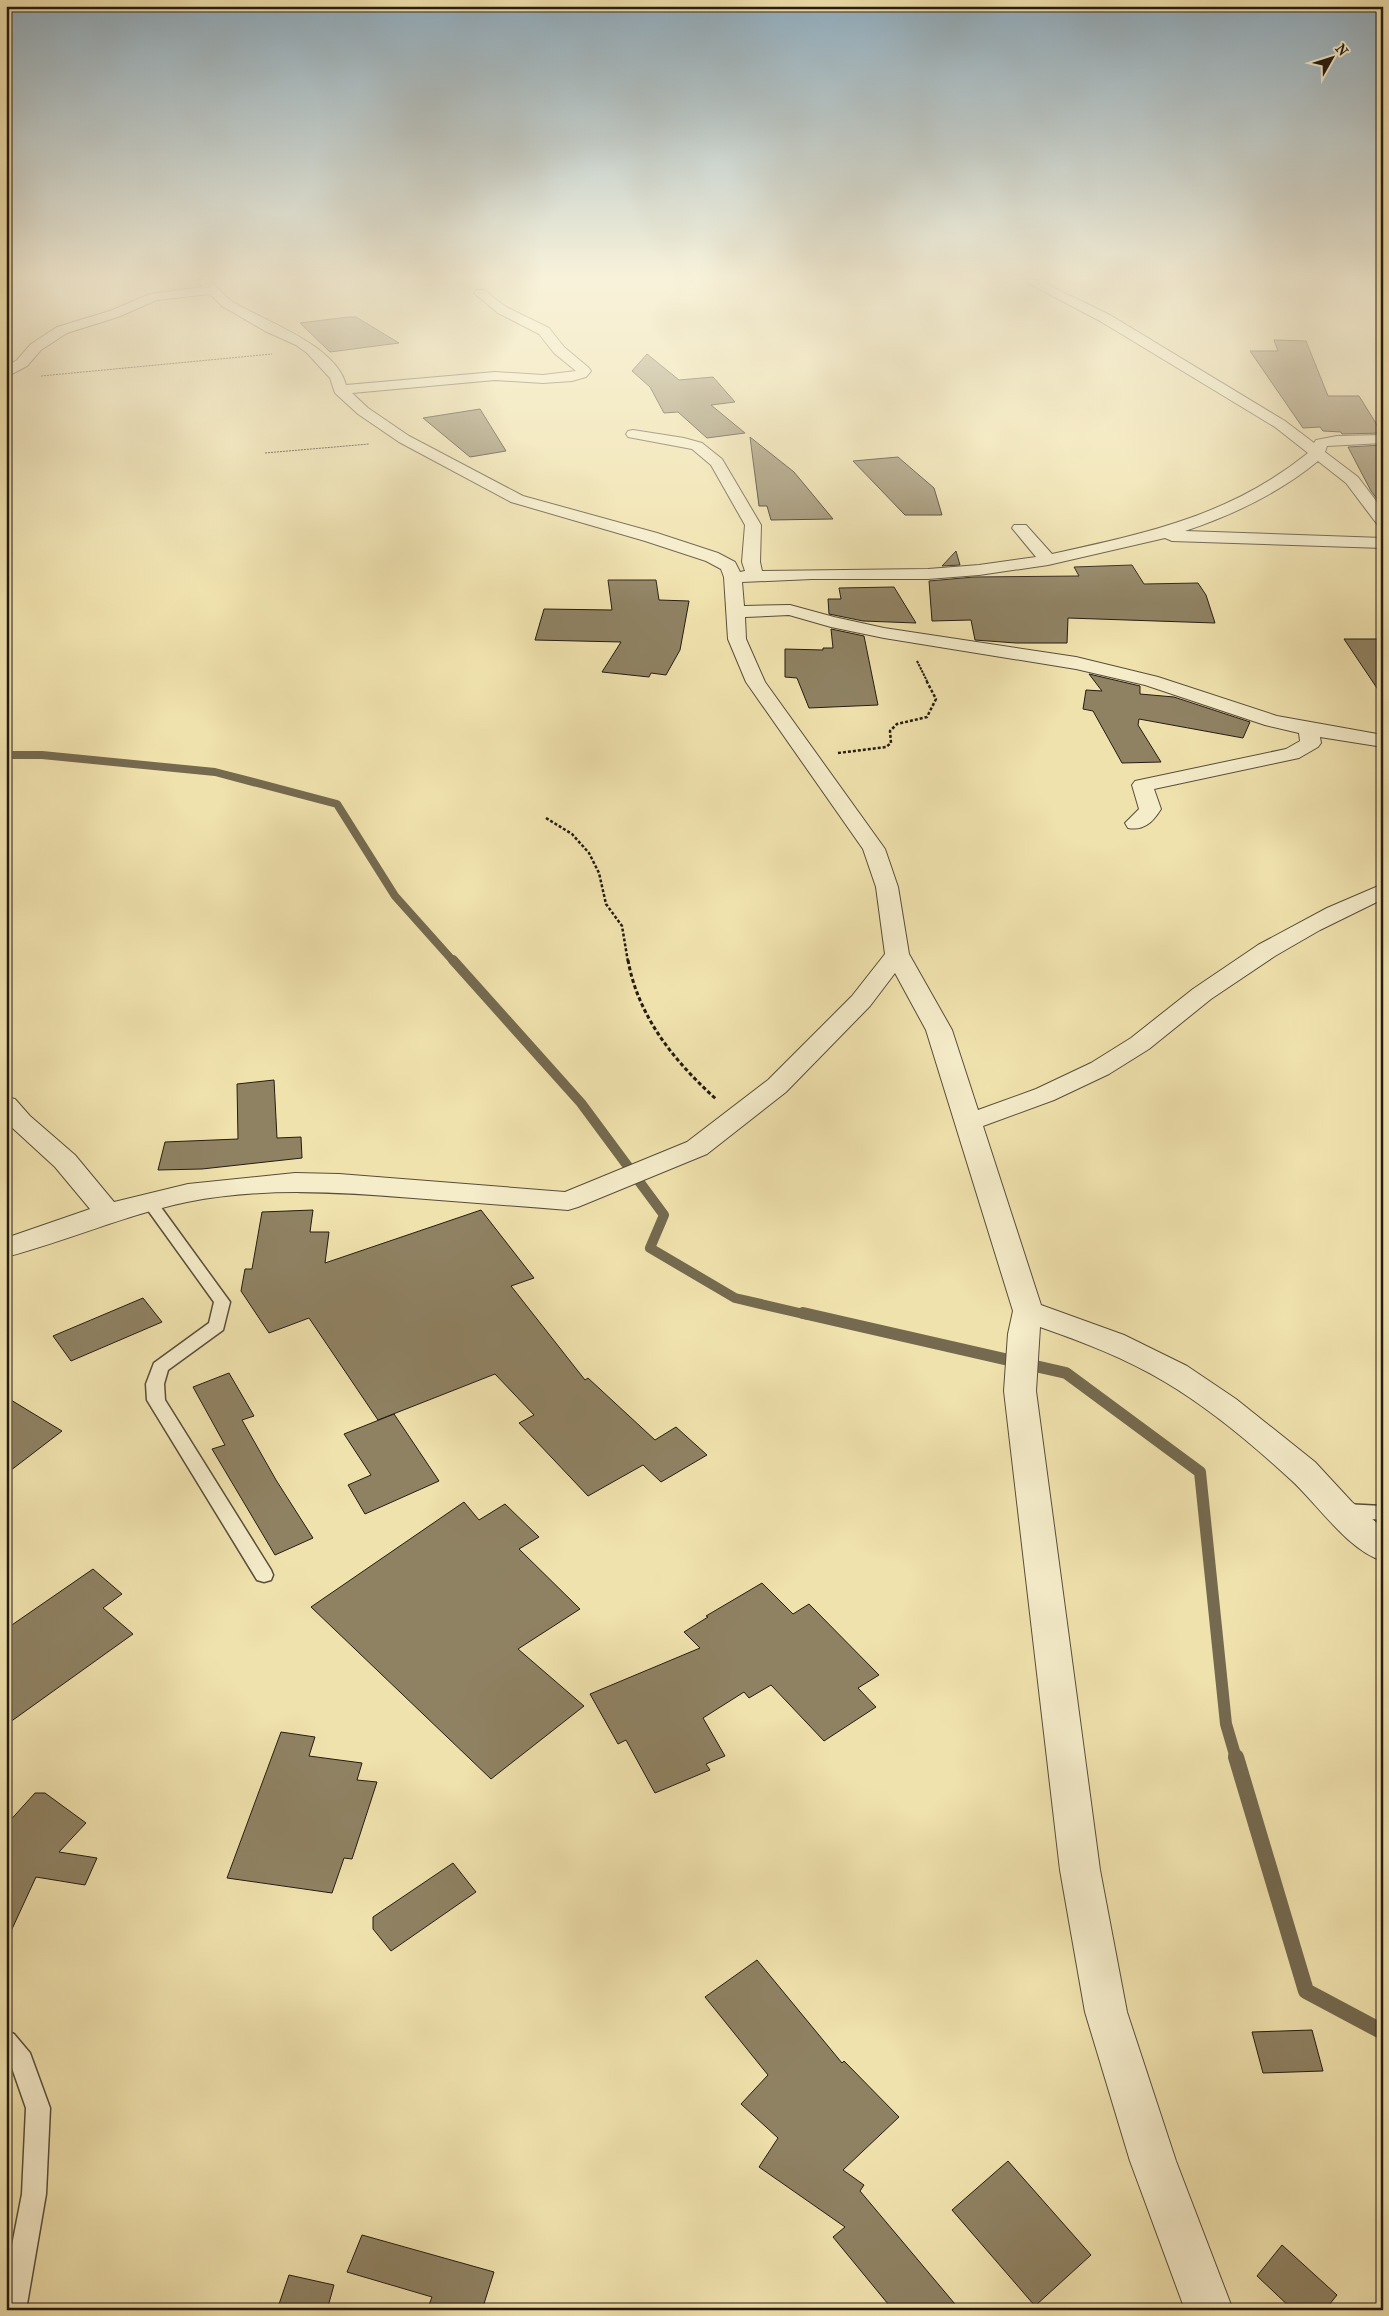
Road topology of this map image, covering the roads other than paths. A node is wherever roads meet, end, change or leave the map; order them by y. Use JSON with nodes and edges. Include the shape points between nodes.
{"nodes":[{"id":1,"x":361,"y":388,"type":"edge"},
{"id":2,"x":1223,"y":388,"type":"edge"},
{"id":3,"x":340,"y":390,"type":"joint"},
{"id":4,"x":633,"y":434,"type":"dead end"},
{"id":5,"x":1383,"y":438,"type":"edge"},
{"id":6,"x":1317,"y":454,"type":"junction"},
{"id":7,"x":1383,"y":521,"type":"edge"},
{"id":8,"x":1020,"y":528,"type":"dead end"},
{"id":9,"x":1156,"y":536,"type":"junction"},
{"id":10,"x":1383,"y":543,"type":"edge"},
{"id":11,"x":1048,"y":560,"type":"junction"},
{"id":12,"x":755,"y":576,"type":"junction"},
{"id":13,"x":733,"y":577,"type":"junction"},
{"id":14,"x":734,"y":612,"type":"junction"},
{"id":15,"x":1308,"y":729,"type":"junction"},
{"id":16,"x":1383,"y":741,"type":"edge"},
{"id":17,"x":1136,"y":823,"type":"dead end"},
{"id":18,"x":1383,"y":892,"type":"edge"},
{"id":19,"x":897,"y":954,"type":"junction"},
{"id":20,"x":6,"y":1105,"type":"edge"},
{"id":21,"x":968,"y":1122,"type":"junction"},
{"id":22,"x":150,"y":1202,"type":"junction"},
{"id":23,"x":108,"y":1212,"type":"junction"},
{"id":24,"x":6,"y":1248,"type":"edge"},
{"id":25,"x":1025,"y":1322,"type":"junction"},
{"id":26,"x":1340,"y":1511,"type":"junction"},
{"id":27,"x":1383,"y":1513,"type":"edge"},
{"id":28,"x":1383,"y":1548,"type":"edge"},
{"id":29,"x":264,"y":1575,"type":"dead end"},
{"id":30,"x":6,"y":2042,"type":"edge"},
{"id":31,"x":14,"y":2310,"type":"edge"},
{"id":32,"x":1209,"y":2310,"type":"edge"}],
"edges":[{"from":1,"to":3,"type":"street"},
{"from":2,"to":6,"type":"street","via":[[1280,424]]},
{"from":3,"to":13,"type":"street","via":[[363,411],[404,439],[517,499],[712,558],[729,566]]},
{"from":4,"to":12,"type":"street","via":[[698,446],[717,462],[753,525],[751,562]]},
{"from":5,"to":6,"type":"street","via":[[1328,441],[1321,443]]},
{"from":6,"to":7,"type":"street","via":[[1352,480]]},
{"from":6,"to":9,"type":"street","via":[[1271,488],[1206,518]]},
{"from":8,"to":11,"type":"street"},
{"from":9,"to":10,"type":"street"},
{"from":9,"to":11,"type":"street"},
{"from":11,"to":12,"type":"street","via":[[928,574]]},
{"from":12,"to":13,"type":"street"},
{"from":13,"to":14,"type":"street"},
{"from":14,"to":15,"type":"street","via":[[790,610],[884,633],[1122,673],[1272,721]]},
{"from":14,"to":19,"type":"street","via":[[737,638],[756,682],[874,849],[887,887]]},
{"from":15,"to":16,"type":"street"},
{"from":15,"to":17,"type":"street","via":[[1311,743],[1292,754],[1142,785],[1150,809]]},
{"from":18,"to":21,"type":"street","via":[[1271,946],[1118,1058],[1061,1088]]},
{"from":19,"to":21,"type":"street","via":[[939,1030]]},
{"from":19,"to":22,"type":"street","via":[[861,1001],[777,1086],[737,1118],[697,1148],[568,1201],[295,1182],[198,1192]]},
{"from":20,"to":23,"type":"street","via":[[64,1161]]},
{"from":21,"to":25,"type":"street"},
{"from":22,"to":23,"type":"street"},
{"from":22,"to":29,"type":"lane","via":[[222,1302],[217,1326],[160,1367],[155,1384],[156,1400]]},
{"from":23,"to":24,"type":"street"},
{"from":25,"to":26,"type":"street","via":[[1114,1342],[1176,1374],[1225,1408],[1303,1471]]},
{"from":25,"to":32,"type":"street","via":[[1020,1390],[1080,1870],[1106,2012],[1153,2161]]},
{"from":26,"to":27,"type":"lane"},
{"from":26,"to":28,"type":"street"},
{"from":30,"to":31,"type":"lane","via":[[22,2060],[38,2108],[34,2194]]}]}
